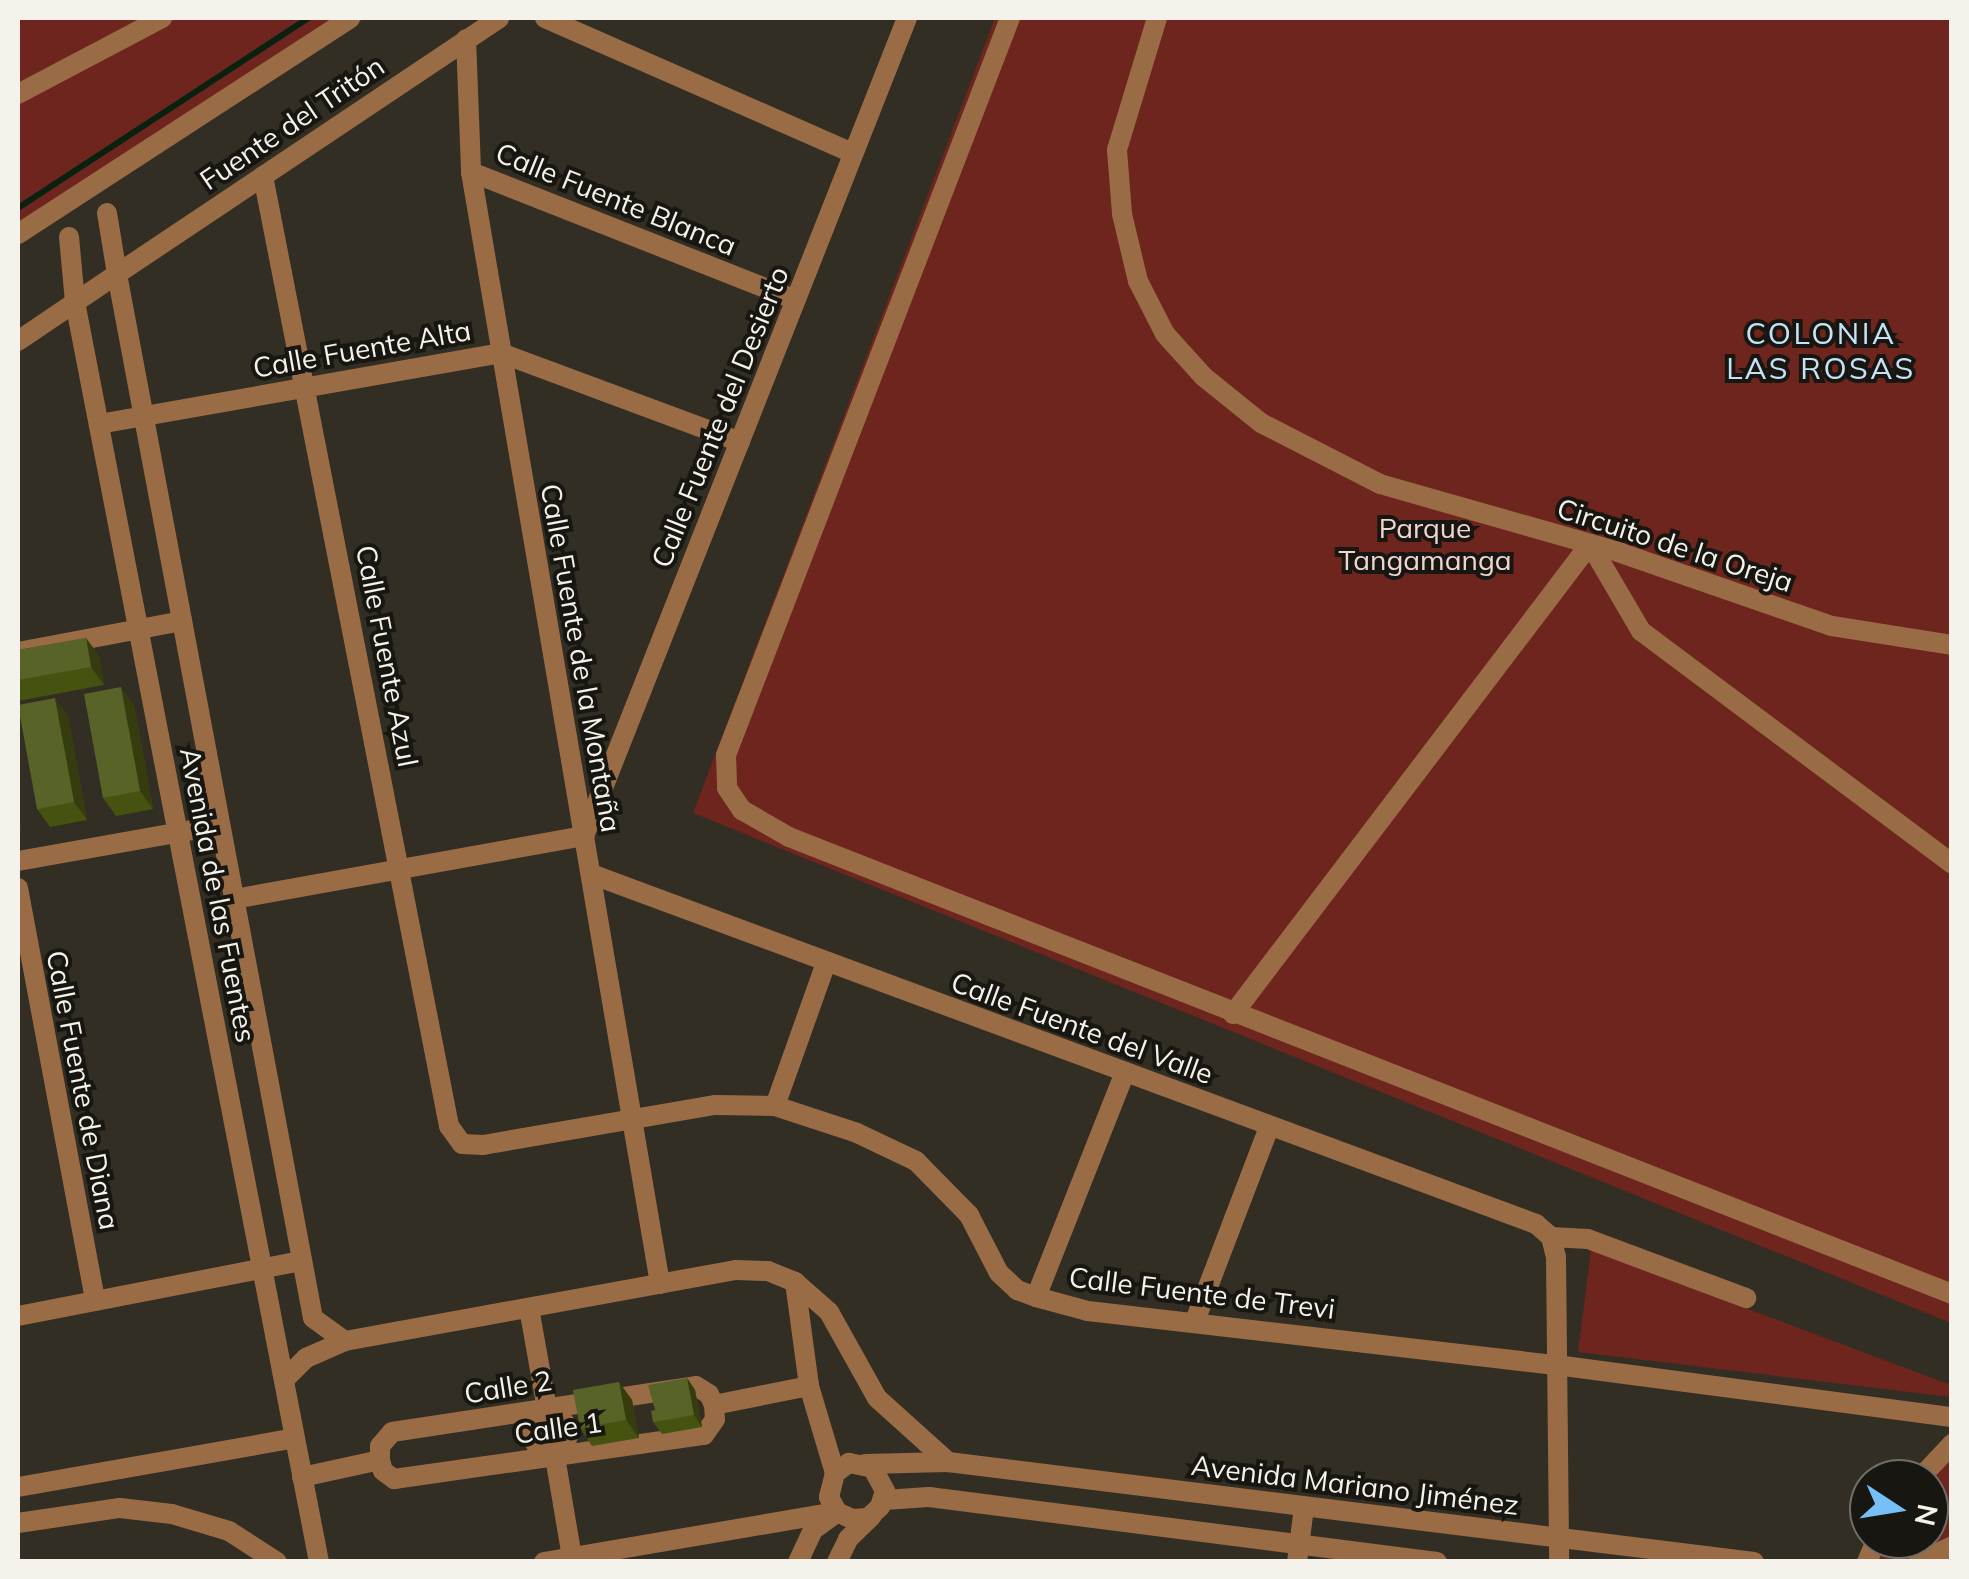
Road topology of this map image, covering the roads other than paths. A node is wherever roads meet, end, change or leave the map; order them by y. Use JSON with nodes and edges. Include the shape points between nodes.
{"nodes":[{"id":1,"x":162,"y":18,"type":"edge"},
{"id":2,"x":350,"y":18,"type":"edge"},
{"id":3,"x":498,"y":18,"type":"edge"},
{"id":4,"x":545,"y":18,"type":"edge"},
{"id":5,"x":907,"y":18,"type":"edge"},
{"id":6,"x":1010,"y":18,"type":"edge"},
{"id":7,"x":1156,"y":18,"type":"edge"},
{"id":8,"x":466,"y":39,"type":"junction"},
{"id":9,"x":18,"y":94,"type":"edge"},
{"id":10,"x":854,"y":153,"type":"junction"},
{"id":11,"x":471,"y":172,"type":"junction"},
{"id":12,"x":263,"y":176,"type":"junction"},
{"id":13,"x":108,"y":213,"type":"dead end"},
{"id":14,"x":18,"y":234,"type":"edge"},
{"id":15,"x":69,"y":237,"type":"dead end"},
{"id":16,"x":117,"y":274,"type":"junction"},
{"id":17,"x":796,"y":300,"type":"junction"},
{"id":18,"x":75,"y":302,"type":"junction"},
{"id":19,"x":18,"y":341,"type":"edge"},
{"id":20,"x":502,"y":354,"type":"junction"},
{"id":21,"x":306,"y":386,"type":"junction"},
{"id":22,"x":144,"y":416,"type":"junction"},
{"id":23,"x":99,"y":424,"type":"junction"},
{"id":24,"x":740,"y":442,"type":"junction"},
{"id":25,"x":1590,"y":544,"type":"junction"},
{"id":26,"x":182,"y":620,"type":"junction"},
{"id":27,"x":138,"y":629,"type":"junction"},
{"id":28,"x":1952,"y":646,"type":"edge"},
{"id":29,"x":18,"y":652,"type":"edge"},
{"id":30,"x":220,"y":825,"type":"junction"},
{"id":31,"x":178,"y":832,"type":"junction"},
{"id":32,"x":584,"y":836,"type":"junction"},
{"id":33,"x":18,"y":861,"type":"edge"},
{"id":34,"x":1952,"y":864,"type":"edge"},
{"id":35,"x":401,"y":867,"type":"junction"},
{"id":36,"x":590,"y":874,"type":"junction"},
{"id":37,"x":18,"y":888,"type":"edge"},
{"id":38,"x":234,"y":900,"type":"junction"},
{"id":39,"x":826,"y":964,"type":"junction"},
{"id":40,"x":1233,"y":1014,"type":"junction"},
{"id":41,"x":1125,"y":1072,"type":"junction"},
{"id":42,"x":775,"y":1106,"type":"junction"},
{"id":43,"x":631,"y":1117,"type":"junction"},
{"id":44,"x":1269,"y":1127,"type":"junction"},
{"id":45,"x":462,"y":1144,"type":"joint"},
{"id":46,"x":1552,"y":1237,"type":"junction"},
{"id":47,"x":302,"y":1262,"type":"junction"},
{"id":48,"x":262,"y":1269,"type":"junction"},
{"id":49,"x":795,"y":1282,"type":"junction"},
{"id":50,"x":660,"y":1284,"type":"junction"},
{"id":51,"x":1952,"y":1294,"type":"edge"},
{"id":52,"x":1036,"y":1297,"type":"junction"},
{"id":53,"x":1746,"y":1298,"type":"dead end"},
{"id":54,"x":95,"y":1301,"type":"junction"},
{"id":55,"x":529,"y":1308,"type":"junction"},
{"id":56,"x":18,"y":1316,"type":"edge"},
{"id":57,"x":1195,"y":1321,"type":"junction"},
{"id":58,"x":345,"y":1341,"type":"junction"},
{"id":59,"x":1556,"y":1365,"type":"junction"},
{"id":60,"x":284,"y":1380,"type":"junction"},
{"id":61,"x":809,"y":1386,"type":"junction"},
{"id":62,"x":714,"y":1404,"type":"junction"},
{"id":63,"x":547,"y":1412,"type":"junction"},
{"id":64,"x":1952,"y":1417,"type":"edge"},
{"id":65,"x":295,"y":1438,"type":"junction"},
{"id":66,"x":555,"y":1454,"type":"junction"},
{"id":67,"x":380,"y":1460,"type":"junction"},
{"id":68,"x":948,"y":1462,"type":"junction"},
{"id":69,"x":865,"y":1464,"type":"junction"},
{"id":70,"x":835,"y":1473,"type":"junction"},
{"id":71,"x":302,"y":1477,"type":"junction"},
{"id":72,"x":72,"y":1478,"type":"junction"},
{"id":73,"x":18,"y":1487,"type":"edge"},
{"id":74,"x":1304,"y":1506,"type":"junction"},
{"id":75,"x":879,"y":1507,"type":"junction"},
{"id":76,"x":79,"y":1512,"type":"junction"},
{"id":77,"x":837,"y":1512,"type":"junction"},
{"id":78,"x":18,"y":1524,"type":"edge"},
{"id":79,"x":766,"y":1525,"type":"junction"},
{"id":80,"x":1562,"y":1538,"type":"junction"},
{"id":81,"x":1952,"y":1546,"type":"edge"},
{"id":82,"x":1298,"y":1553,"type":"edge"},
{"id":83,"x":800,"y":1556,"type":"edge"},
{"id":84,"x":572,"y":1557,"type":"junction"},
{"id":85,"x":276,"y":1562,"type":"edge"},
{"id":86,"x":318,"y":1562,"type":"edge"},
{"id":87,"x":544,"y":1562,"type":"edge"},
{"id":88,"x":837,"y":1562,"type":"edge"},
{"id":89,"x":1437,"y":1562,"type":"edge"},
{"id":90,"x":1559,"y":1562,"type":"edge"},
{"id":91,"x":1754,"y":1562,"type":"edge"},
{"id":92,"x":1918,"y":1562,"type":"edge"}],
"edges":[{"from":1,"to":9,"type":"street"},
{"from":2,"to":14,"type":"street"},
{"from":3,"to":8,"type":"street","name":"Fuente del Tritón"},
{"from":4,"to":10,"type":"street"},
{"from":5,"to":10,"type":"street","name":"Calle Fuente del Desierto"},
{"from":6,"to":40,"type":"street","via":[[748,692],[726,755],[727,788],[742,810],[789,837]]},
{"from":7,"to":25,"type":"street","name":"Circuito de la Oreja","via":[[1118,150],[1122,214],[1138,281],[1165,334],[1262,424],[1380,484]]},
{"from":8,"to":11,"type":"street","name":"Calle Fuente de la Montaña"},
{"from":8,"to":12,"type":"street","name":"Fuente del Tritón"},
{"from":10,"to":17,"type":"street","name":"Calle Fuente del Desierto"},
{"from":11,"to":17,"type":"street","name":"Calle Fuente Blanca"},
{"from":11,"to":20,"type":"street","name":"Calle Fuente de la Montaña"},
{"from":12,"to":16,"type":"street","name":"Fuente del Tritón"},
{"from":12,"to":21,"type":"street","name":"Calle Fuente Azul"},
{"from":13,"to":16,"type":"street","name":"Avenida de las Fuentes"},
{"from":15,"to":18,"type":"street","name":"Avenida de las Fuentes"},
{"from":16,"to":18,"type":"street","name":"Fuente del Tritón"},
{"from":16,"to":22,"type":"street","name":"Avenida de las Fuentes"},
{"from":17,"to":24,"type":"street","name":"Calle Fuente del Desierto"},
{"from":18,"to":19,"type":"street","name":"Fuente del Tritón"},
{"from":18,"to":23,"type":"street","name":"Avenida de las Fuentes"},
{"from":20,"to":21,"type":"street","name":"Calle Fuente Alta"},
{"from":20,"to":24,"type":"street","name":"Calle Fuente Alta"},
{"from":20,"to":32,"type":"street","name":"Calle Fuente de la Montaña"},
{"from":21,"to":22,"type":"street","name":"Calle Fuente Alta"},
{"from":21,"to":35,"type":"street","name":"Calle Fuente Azul"},
{"from":22,"to":23,"type":"street","name":"Calle Fuente Alta"},
{"from":22,"to":26,"type":"street","name":"Avenida de las Fuentes"},
{"from":23,"to":27,"type":"street","name":"Avenida de las Fuentes"},
{"from":24,"to":32,"type":"street","name":"Calle Fuente del Desierto"},
{"from":25,"to":28,"type":"street","name":"Circuito de la Oreja","via":[[1832,626]]},
{"from":25,"to":34,"type":"street","via":[[1642,631]]},
{"from":25,"to":40,"type":"street"},
{"from":26,"to":27,"type":"street"},
{"from":26,"to":30,"type":"street","name":"Avenida de las Fuentes"},
{"from":27,"to":29,"type":"street"},
{"from":27,"to":31,"type":"street","name":"Avenida de las Fuentes"},
{"from":30,"to":31,"type":"street"},
{"from":30,"to":38,"type":"street","name":"Avenida de las Fuentes"},
{"from":31,"to":33,"type":"street"},
{"from":31,"to":48,"type":"street","name":"Avenida de las Fuentes"},
{"from":32,"to":35,"type":"street"},
{"from":32,"to":36,"type":"street","name":"Calle Fuente de la Montaña"},
{"from":35,"to":38,"type":"street"},
{"from":35,"to":45,"type":"street","name":"Calle Fuente Azul","via":[[450,1126]]},
{"from":36,"to":39,"type":"street","name":"Calle Fuente del Valle"},
{"from":36,"to":43,"type":"street","name":"Calle Fuente de la Montaña"},
{"from":37,"to":54,"type":"street","name":"Calle Fuente de Diana"},
{"from":38,"to":47,"type":"street","name":"Avenida de las Fuentes"},
{"from":39,"to":41,"type":"street","name":"Calle Fuente del Valle"},
{"from":39,"to":42,"type":"street"},
{"from":40,"to":51,"type":"street"},
{"from":41,"to":44,"type":"street","name":"Calle Fuente del Valle"},
{"from":41,"to":52,"type":"street"},
{"from":42,"to":43,"type":"street","name":"Calle Fuente de Trevi"},
{"from":42,"to":52,"type":"street","name":"Calle Fuente de Trevi","via":[[857,1132],[916,1161],[968,1215],[999,1274]]},
{"from":43,"to":45,"type":"street","name":"Calle Fuente de Trevi"},
{"from":43,"to":50,"type":"street","name":"Calle Fuente de la Montaña"},
{"from":44,"to":46,"type":"street","name":"Calle Fuente del Valle","via":[[1536,1224]]},
{"from":44,"to":57,"type":"street"},
{"from":46,"to":53,"type":"street","name":"Calle Fuente del Valle","via":[[1588,1239]]},
{"from":46,"to":59,"type":"street"},
{"from":47,"to":48,"type":"street"},
{"from":47,"to":58,"type":"street","name":"Avenida de las Fuentes","via":[[313,1318]]},
{"from":48,"to":54,"type":"street"},
{"from":48,"to":60,"type":"street","name":"Avenida de las Fuentes"},
{"from":49,"to":50,"type":"street","via":[[736,1270]]},
{"from":49,"to":61,"type":"street"},
{"from":49,"to":68,"type":"street","via":[[829,1312],[877,1398]]},
{"from":50,"to":55,"type":"street"},
{"from":52,"to":57,"type":"street","name":"Calle Fuente de Trevi","via":[[1088,1311]]},
{"from":54,"to":56,"type":"street"},
{"from":55,"to":58,"type":"street"},
{"from":55,"to":63,"type":"street"},
{"from":57,"to":59,"type":"street","name":"Calle Fuente de Trevi"},
{"from":58,"to":60,"type":"street","via":[[306,1358]]},
{"from":59,"to":64,"type":"street","name":"Calle Fuente de Trevi"},
{"from":59,"to":80,"type":"street"},
{"from":60,"to":65,"type":"street","name":"Avenida de las Fuentes"},
{"from":61,"to":62,"type":"street"},
{"from":61,"to":70,"type":"street"},
{"from":62,"to":63,"type":"street","name":"Calle 2","via":[[696,1386]]},
{"from":62,"to":66,"type":"street","name":"Calle 1","via":[[715,1418],[704,1435]]},
{"from":63,"to":66,"type":"street","via":[[567,1427]]},
{"from":63,"to":67,"type":"street","name":"Calle 2","via":[[392,1432],[380,1446]]},
{"from":65,"to":71,"type":"street","name":"Avenida de las Fuentes"},
{"from":65,"to":72,"type":"street"},
{"from":66,"to":67,"type":"street","name":"Calle 1","via":[[394,1479]]},
{"from":66,"to":84,"type":"street"},
{"from":67,"to":71,"type":"street"},
{"from":68,"to":69,"type":"street","name":"Avenida Mariano Jiménez"},
{"from":68,"to":74,"type":"street","name":"Avenida Mariano Jiménez"},
{"from":69,"to":70,"type":"street","name":"Avenida Mariano Jiménez"},
{"from":69,"to":75,"type":"street","via":[[884,1482]]},
{"from":70,"to":77,"type":"street","via":[[829,1498]]},
{"from":71,"to":86,"type":"street","name":"Avenida de las Fuentes"},
{"from":72,"to":73,"type":"street"},
{"from":72,"to":76,"type":"street"},
{"from":74,"to":80,"type":"street","name":"Avenida Mariano Jiménez"},
{"from":74,"to":82,"type":"street"},
{"from":75,"to":77,"type":"street","via":[[860,1520]]},
{"from":75,"to":82,"type":"street","via":[[930,1497]]},
{"from":75,"to":88,"type":"street","via":[[848,1539]]},
{"from":76,"to":78,"type":"street"},
{"from":76,"to":85,"type":"street","via":[[172,1514],[229,1531]]},
{"from":77,"to":79,"type":"street"},
{"from":77,"to":83,"type":"street","via":[[813,1530]]},
{"from":79,"to":83,"type":"street","via":[[794,1526],[802,1534]]},
{"from":79,"to":84,"type":"street"},
{"from":80,"to":90,"type":"street"},
{"from":80,"to":91,"type":"street","name":"Avenida Mariano Jiménez"},
{"from":81,"to":92,"type":"street"},
{"from":82,"to":89,"type":"street"},
{"from":84,"to":87,"type":"street"}]}
